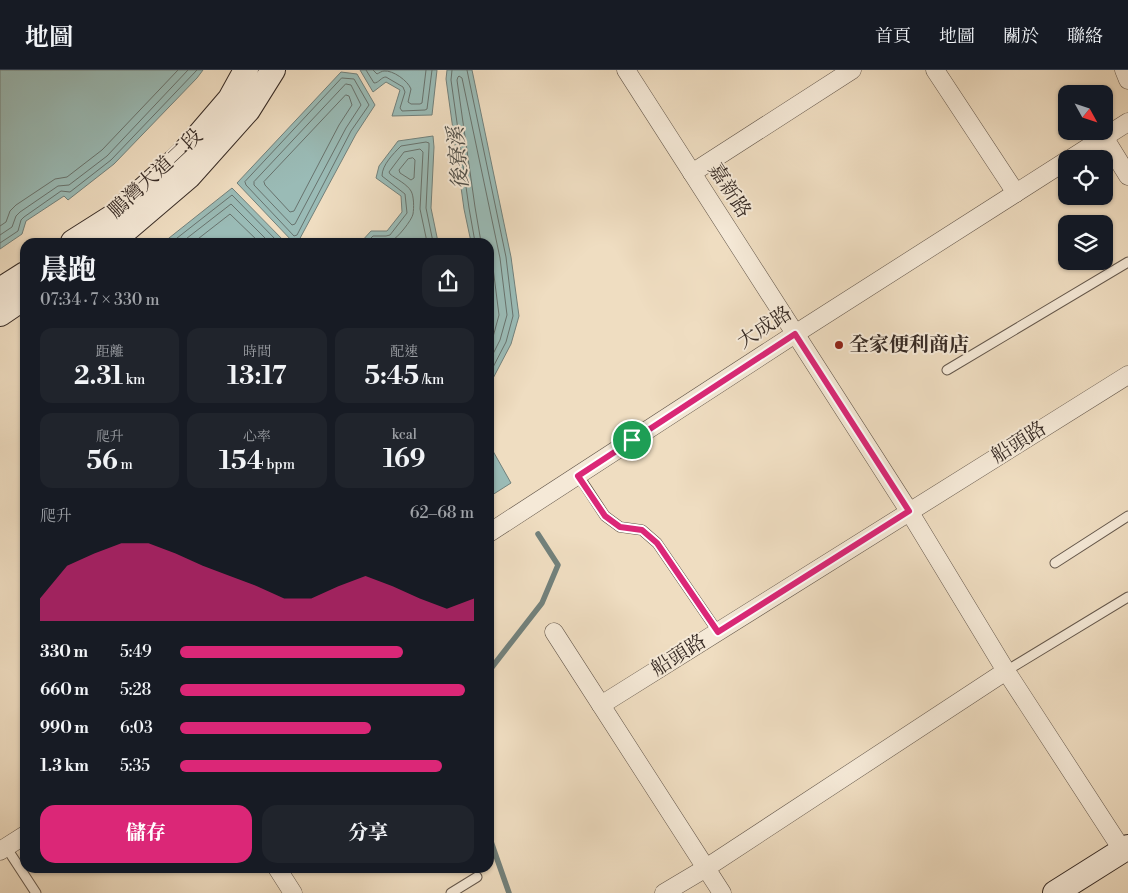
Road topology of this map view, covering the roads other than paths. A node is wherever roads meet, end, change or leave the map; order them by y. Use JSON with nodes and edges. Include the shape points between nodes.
{"nodes":[{"id":1,"x":246,"y":70,"type":"edge"},
{"id":2,"x":272,"y":70,"type":"edge"},
{"id":3,"x":626,"y":70,"type":"edge"},
{"id":4,"x":852,"y":70,"type":"edge"},
{"id":5,"x":935,"y":70,"type":"edge"},
{"id":6,"x":1124,"y":70,"type":"edge"},
{"id":7,"x":1128,"y":80,"type":"edge"},
{"id":8,"x":1128,"y":122,"type":"edge"},
{"id":9,"x":1113,"y":131,"type":"edge"},
{"id":10,"x":1099,"y":140,"type":"edge"},
{"id":11,"x":1106,"y":140,"type":"edge"},
{"id":12,"x":1084,"y":150,"type":"edge"},
{"id":13,"x":1058,"y":166,"type":"edge"},
{"id":14,"x":692,"y":173,"type":"junction"},
{"id":15,"x":1128,"y":176,"type":"edge"},
{"id":16,"x":1016,"y":193,"type":"junction"},
{"id":17,"x":79,"y":238,"type":"edge"},
{"id":18,"x":114,"y":238,"type":"edge"},
{"id":19,"x":1128,"y":262,"type":"edge"},
{"id":20,"x":20,"y":277,"type":"edge"},
{"id":21,"x":0,"y":290,"type":"edge"},
{"id":22,"x":20,"y":300,"type":"edge"},
{"id":23,"x":0,"y":314,"type":"edge"},
{"id":24,"x":795,"y":334,"type":"junction"},
{"id":25,"x":947,"y":370,"type":"dead end"},
{"id":26,"x":1128,"y":375,"type":"edge"},
{"id":27,"x":578,"y":476,"type":"junction"},
{"id":28,"x":909,"y":511,"type":"junction"},
{"id":29,"x":1128,"y":516,"type":"edge"},
{"id":30,"x":494,"y":530,"type":"edge"},
{"id":31,"x":1055,"y":563,"type":"dead end"},
{"id":32,"x":1128,"y":597,"type":"edge"},
{"id":33,"x":554,"y":632,"type":"dead end"},
{"id":34,"x":718,"y":632,"type":"junction"},
{"id":35,"x":1006,"y":670,"type":"junction"},
{"id":36,"x":601,"y":705,"type":"junction"},
{"id":37,"x":20,"y":838,"type":"edge"},
{"id":38,"x":3,"y":849,"type":"edge"},
{"id":39,"x":1125,"y":849,"type":"edge"},
{"id":40,"x":706,"y":868,"type":"junction"},
{"id":41,"x":20,"y":872,"type":"edge"},
{"id":42,"x":21,"y":873,"type":"edge"},
{"id":43,"x":280,"y":873,"type":"edge"},
{"id":44,"x":477,"y":878,"type":"dead end"},
{"id":45,"x":36,"y":893,"type":"edge"},
{"id":46,"x":293,"y":893,"type":"edge"},
{"id":47,"x":451,"y":893,"type":"edge"},
{"id":48,"x":664,"y":893,"type":"edge"},
{"id":49,"x":722,"y":893,"type":"edge"},
{"id":50,"x":1055,"y":893,"type":"edge"}],
"edges":[{"from":1,"to":17,"type":"street","name":"鵬灣大道二段","via":[[230,99],[182,155],[114,216]]},
{"from":2,"to":18,"type":"street","name":"鵬灣大道二段","via":[[248,110],[189,176]]},
{"from":3,"to":14,"type":"street","name":"嘉新路"},
{"from":4,"to":14,"type":"street"},
{"from":5,"to":16,"type":"street"},
{"from":6,"to":7,"type":"street"},
{"from":8,"to":9,"type":"street"},
{"from":10,"to":12,"type":"street"},
{"from":11,"to":15,"type":"street"},
{"from":13,"to":16,"type":"street","name":"大成路"},
{"from":14,"to":24,"type":"street","name":"嘉新路"},
{"from":16,"to":24,"type":"street","name":"大成路"},
{"from":19,"to":25,"type":"lane"},
{"from":20,"to":21,"type":"street"},
{"from":22,"to":23,"type":"street"},
{"from":24,"to":27,"type":"street","name":"大成路"},
{"from":24,"to":28,"type":"street"},
{"from":26,"to":28,"type":"street","name":"船頭路"},
{"from":27,"to":30,"type":"street","name":"大成路"},
{"from":27,"to":34,"type":"lane","via":[[605,516],[620,527],[642,530],[657,543]]},
{"from":28,"to":34,"type":"street","name":"船頭路"},
{"from":28,"to":35,"type":"street"},
{"from":29,"to":31,"type":"lane"},
{"from":32,"to":35,"type":"lane"},
{"from":33,"to":36,"type":"street"},
{"from":34,"to":36,"type":"street","name":"船頭路"},
{"from":35,"to":39,"type":"street"},
{"from":35,"to":40,"type":"street"},
{"from":36,"to":40,"type":"street"},
{"from":37,"to":38,"type":"street"},
{"from":38,"to":41,"type":"lane"},
{"from":39,"to":50,"type":"street"},
{"from":40,"to":48,"type":"street"},
{"from":40,"to":49,"type":"street"},
{"from":42,"to":45,"type":"lane"},
{"from":43,"to":46,"type":"street"},
{"from":44,"to":47,"type":"lane"}]}
